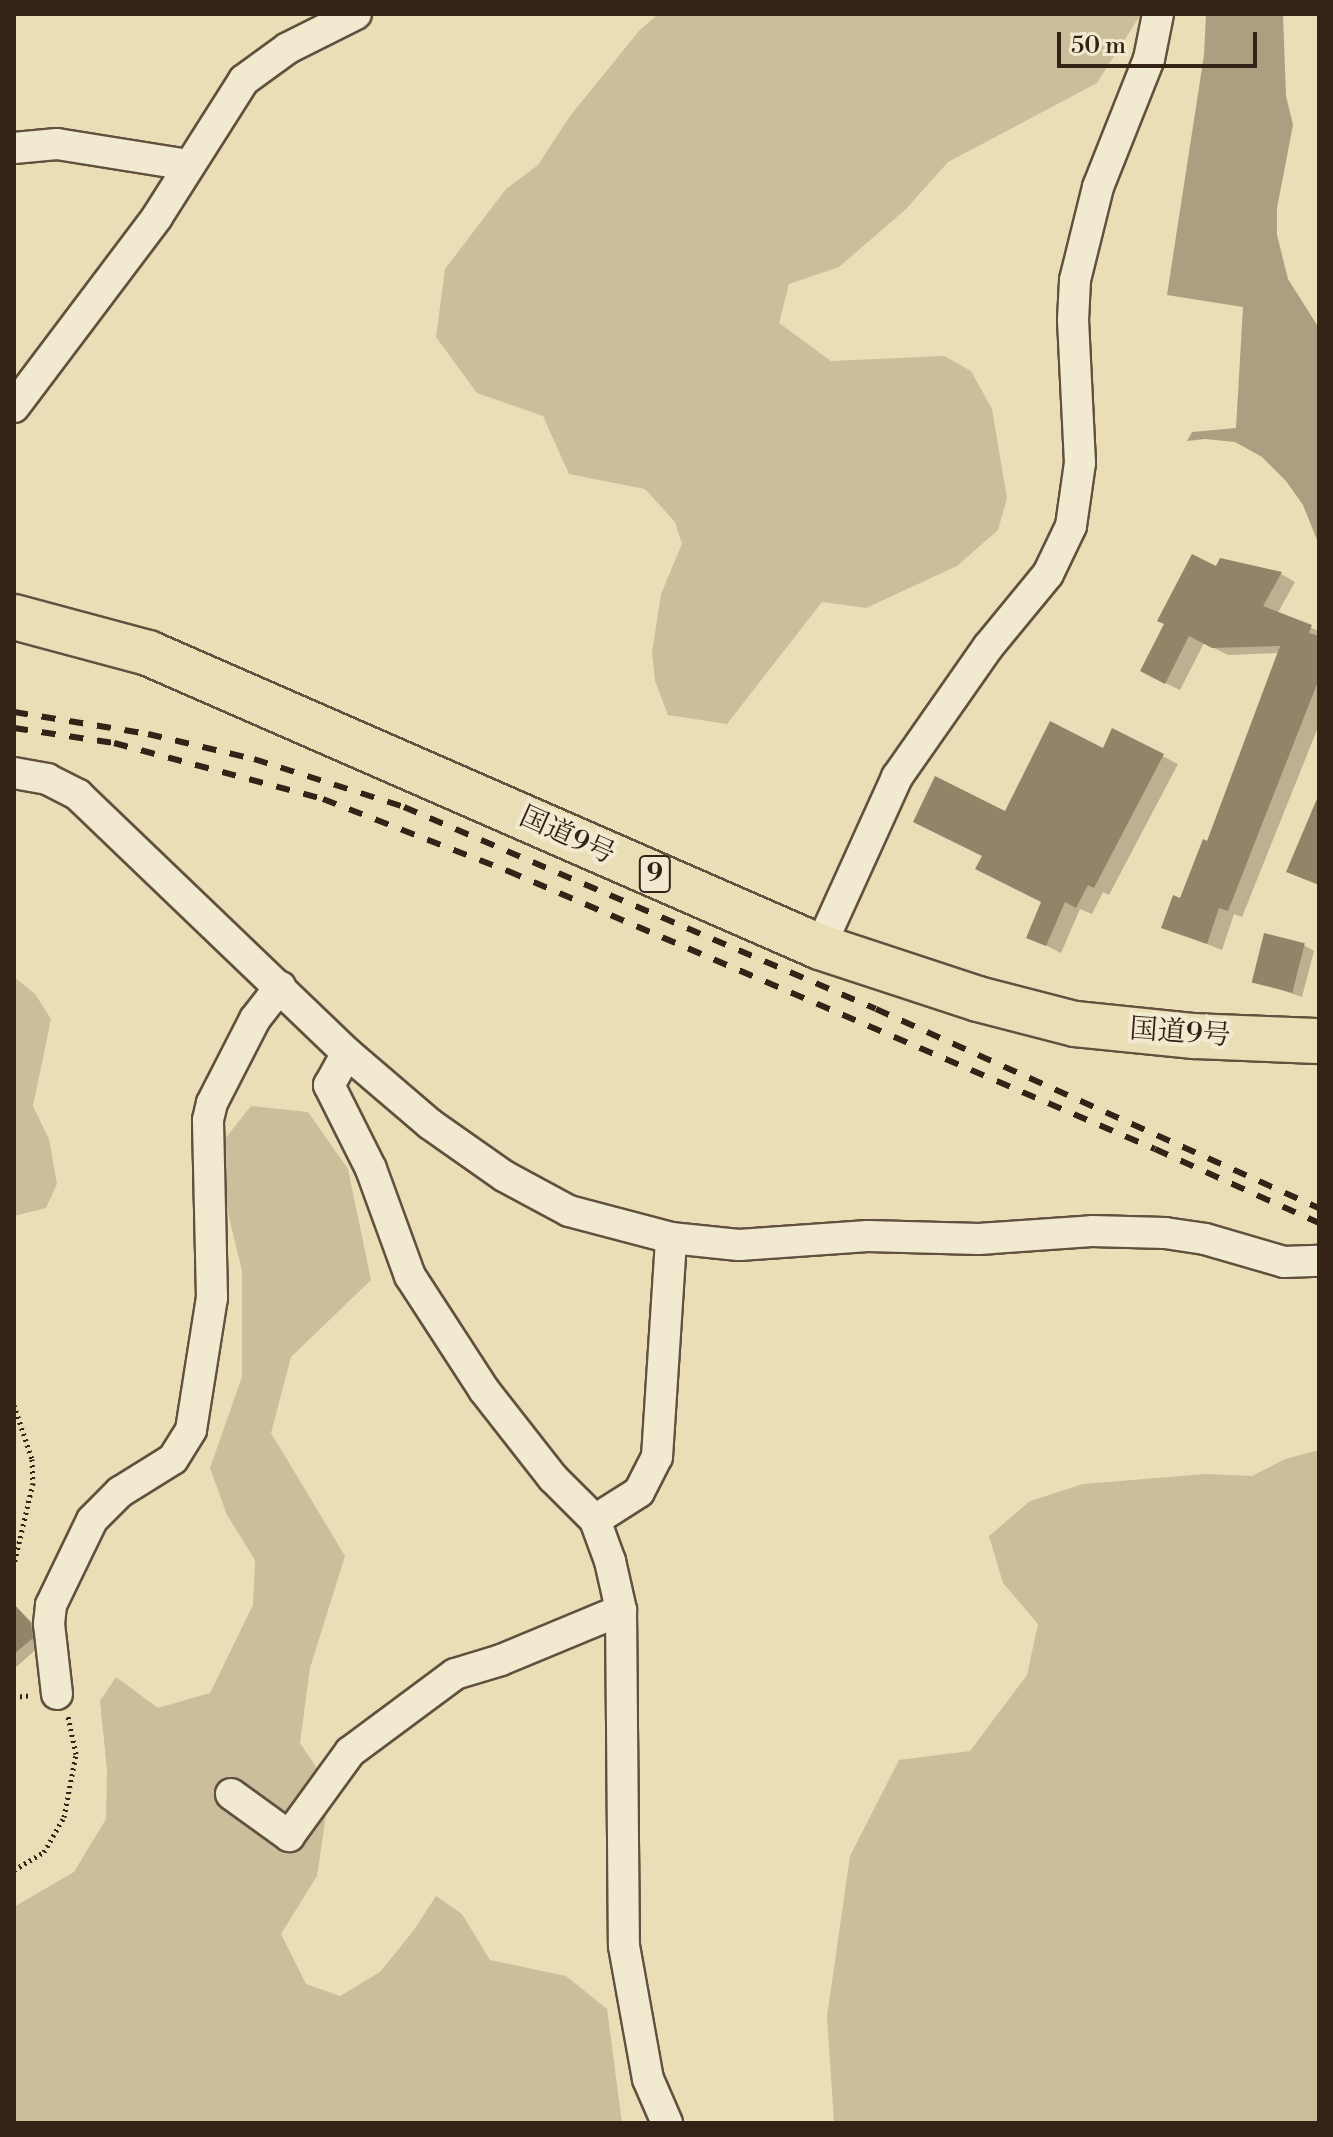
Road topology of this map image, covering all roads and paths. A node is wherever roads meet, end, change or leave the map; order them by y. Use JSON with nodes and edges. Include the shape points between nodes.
{"nodes":[{"id":1,"x":356,"y":14,"type":"edge"},
{"id":2,"x":1158,"y":14,"type":"edge"},
{"id":3,"x":14,"y":148,"type":"edge"},
{"id":4,"x":188,"y":165,"type":"junction"},
{"id":5,"x":14,"y":407,"type":"edge"},
{"id":6,"x":14,"y":617,"type":"edge"},
{"id":7,"x":14,"y":773,"type":"edge"},
{"id":8,"x":820,"y":947,"type":"junction"},
{"id":9,"x":280,"y":987,"type":"junction"},
{"id":10,"x":1319,"y":1041,"type":"edge"},
{"id":11,"x":347,"y":1053,"type":"junction"},
{"id":12,"x":671,"y":1238,"type":"junction"},
{"id":13,"x":1319,"y":1261,"type":"edge"},
{"id":14,"x":14,"y":1405,"type":"edge"},
{"id":15,"x":595,"y":1520,"type":"junction"},
{"id":16,"x":14,"y":1564,"type":"edge"},
{"id":17,"x":621,"y":1610,"type":"junction"},
{"id":18,"x":57,"y":1694,"type":"joint"},
{"id":19,"x":231,"y":1794,"type":"dead end"},
{"id":20,"x":14,"y":1870,"type":"edge"},
{"id":21,"x":667,"y":2123,"type":"edge"}],
"edges":[{"from":1,"to":4,"type":"street","via":[[288,48],[244,80]]},
{"from":2,"to":8,"type":"street","via":[[1149,59],[1098,187],[1075,280],[1080,463],[1071,526],[1048,574],[988,647],[897,777]]},
{"from":3,"to":4,"type":"street","via":[[57,144]]},
{"from":4,"to":5,"type":"street","via":[[157,217]]},
{"from":6,"to":8,"type":"highway","name":"国道9号","number":"9","via":[[148,653]]},
{"from":7,"to":9,"type":"street","via":[[47,779],[78,795]]},
{"from":8,"to":10,"type":"highway","name":"国道9号","number":"9","via":[[978,999],[1075,1024]]},
{"from":9,"to":11,"type":"street"},
{"from":9,"to":18,"type":"street","via":[[255,1019],[210,1111],[212,1298],[191,1430],[173,1459],[120,1492],[92,1520],[51,1605]]},
{"from":11,"to":12,"type":"street","via":[[430,1124],[504,1176],[569,1211]]},
{"from":11,"to":15,"type":"street","via":[[329,1085],[371,1169],[410,1276],[484,1390],[553,1478]]},
{"from":12,"to":13,"type":"street","via":[[739,1245],[868,1236],[979,1239],[1092,1231],[1165,1233],[1284,1262]]},
{"from":12,"to":15,"type":"street","via":[[657,1457],[639,1492]]},
{"from":14,"to":16,"type":"path","via":[[32,1459],[33,1483]]},
{"from":15,"to":17,"type":"street"},
{"from":17,"to":19,"type":"street","via":[[455,1674],[350,1752],[289,1836]]},
{"from":17,"to":21,"type":"street","via":[[624,1946],[648,2079]]},
{"from":18,"to":20,"type":"path","via":[[75,1739],[64,1817],[44,1852]]}]}
